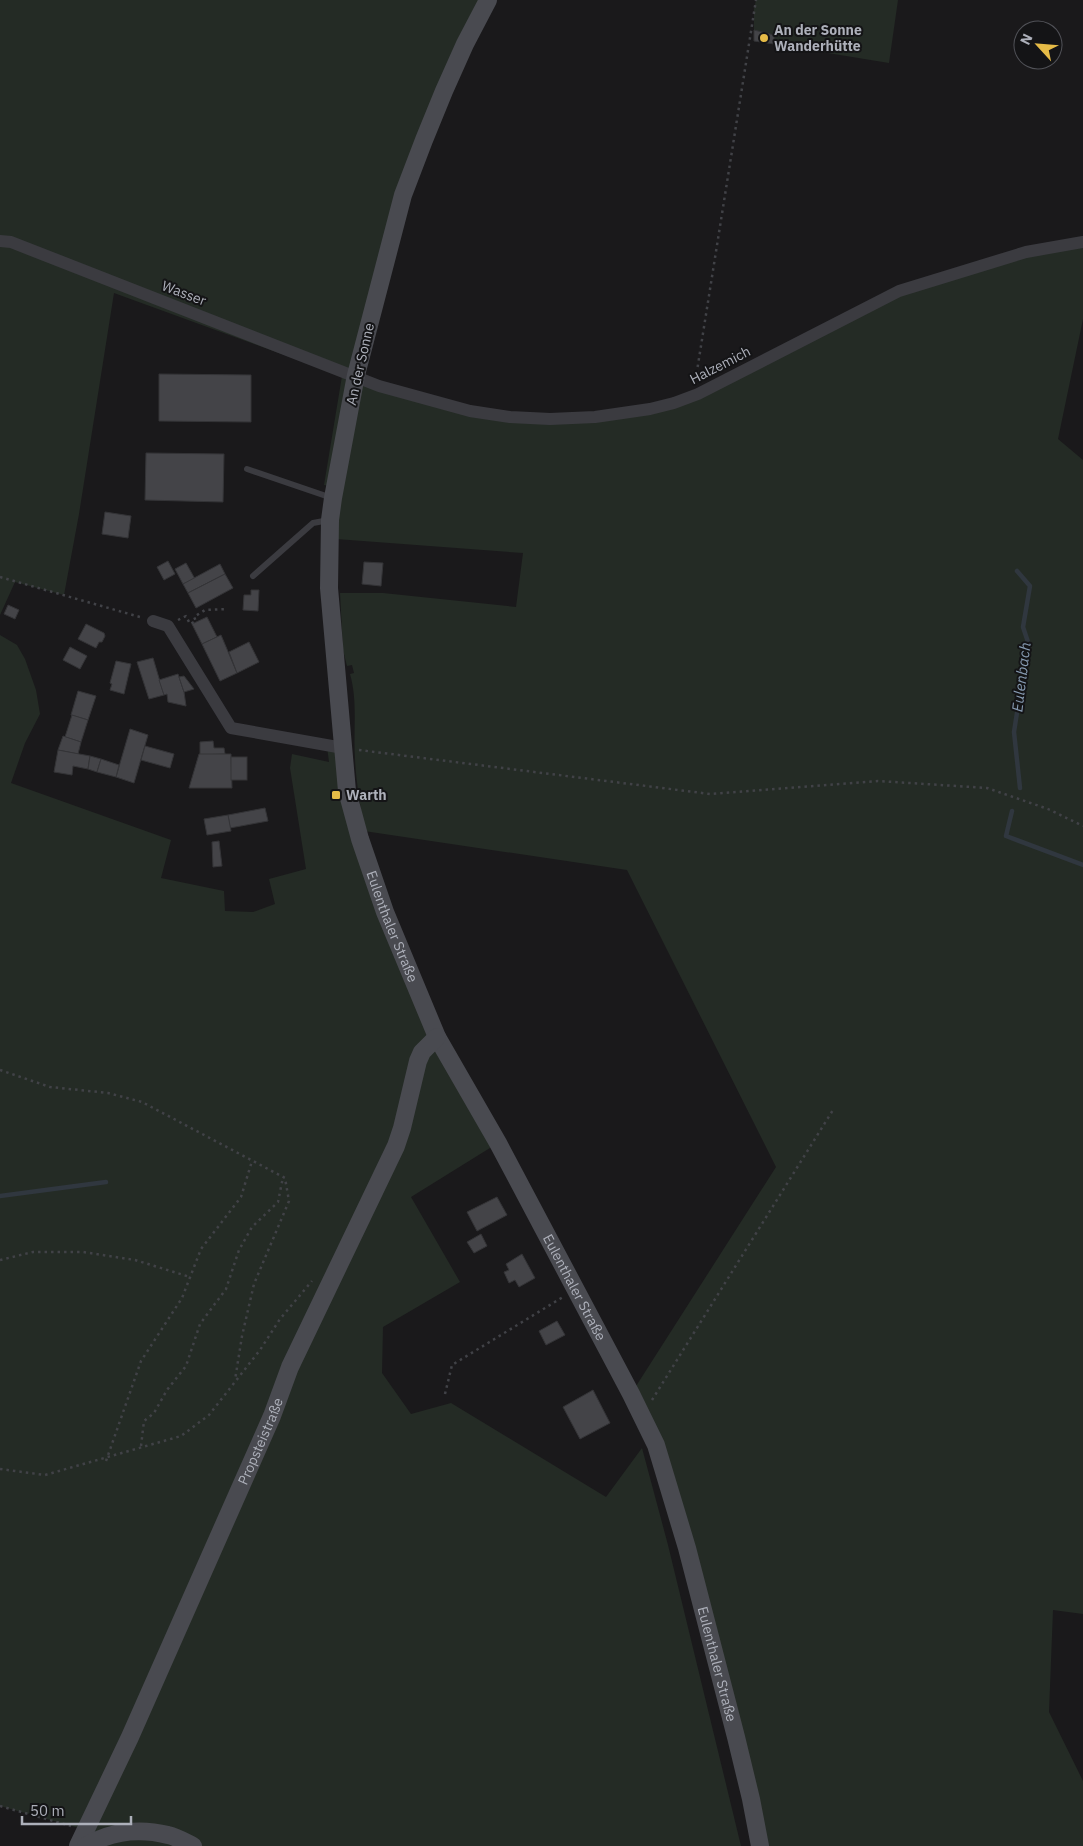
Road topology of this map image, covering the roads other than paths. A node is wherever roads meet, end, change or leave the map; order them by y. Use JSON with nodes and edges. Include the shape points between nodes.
{"nodes":[{"id":1,"x":488,"y":0,"type":"edge"},
{"id":2,"x":0,"y":241,"type":"edge"},
{"id":3,"x":1083,"y":242,"type":"edge"},
{"id":4,"x":356,"y":375,"type":"junction"},
{"id":5,"x":247,"y":469,"type":"dead end"},
{"id":6,"x":333,"y":498,"type":"junction"},
{"id":7,"x":330,"y":520,"type":"junction"},
{"id":8,"x":253,"y":576,"type":"dead end"},
{"id":9,"x":153,"y":621,"type":"road end"},
{"id":10,"x":343,"y":748,"type":"junction"},
{"id":11,"x":437,"y":1037,"type":"junction"},
{"id":12,"x":78,"y":1846,"type":"edge"},
{"id":13,"x":86,"y":1846,"type":"edge"},
{"id":14,"x":193,"y":1846,"type":"edge"},
{"id":15,"x":760,"y":1846,"type":"edge"}],
"edges":[{"from":1,"to":4,"type":"street","name":"An der Sonne","via":[[444,91],[403,195]]},
{"from":2,"to":4,"type":"street","name":"Wasser","via":[[11,242]]},
{"from":3,"to":4,"type":"street","name":"Halzemich","via":[[1026,252],[899,291],[698,394],[624,414],[510,418],[388,388]]},
{"from":4,"to":6,"type":"street","name":"An der Sonne"},
{"from":5,"to":6,"type":"lane"},
{"from":6,"to":7,"type":"street","name":"An der Sonne"},
{"from":7,"to":8,"type":"lane","via":[[313,523]]},
{"from":7,"to":10,"type":"street","name":"An der Sonne","via":[[329,588]]},
{"from":9,"to":10,"type":"street","via":[[168,626],[231,728]]},
{"from":10,"to":11,"type":"street","name":"Eulenthaler Straße","via":[[347,791],[360,839],[385,912]]},
{"from":11,"to":12,"type":"street","name":"Propsteistraße","via":[[418,1061],[396,1146],[290,1367],[130,1736]]},
{"from":11,"to":15,"type":"street","name":"Eulenthaler Straße","via":[[498,1143],[656,1446],[687,1548],[745,1772]]},
{"from":13,"to":14,"type":"street","via":[[112,1834],[128,1832],[170,1835]]}]}
